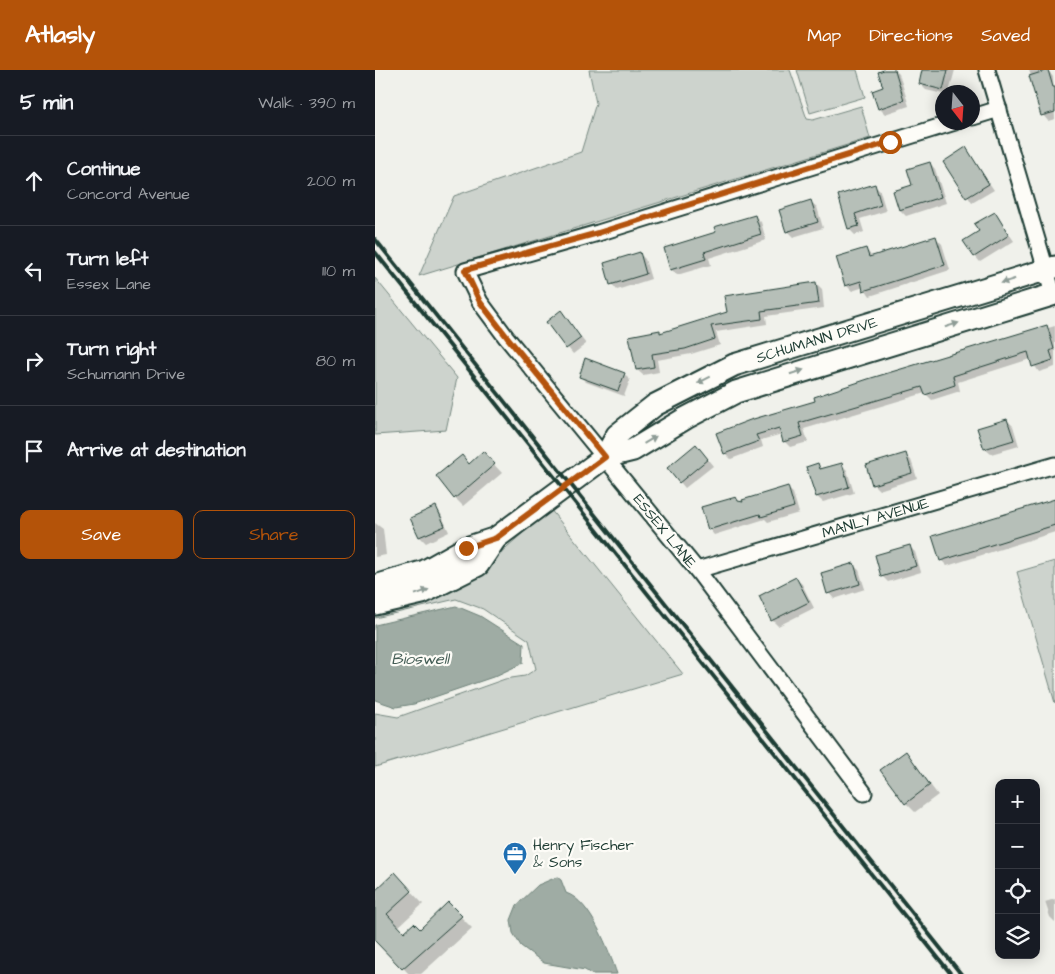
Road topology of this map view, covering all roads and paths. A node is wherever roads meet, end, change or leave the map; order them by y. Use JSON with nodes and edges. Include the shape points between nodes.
{"nodes":[{"id":1,"x":987,"y":70,"type":"edge"},
{"id":2,"x":999,"y":109,"type":"junction"},
{"id":3,"x":980,"y":115,"type":"edge"},
{"id":4,"x":935,"y":128,"type":"edge"},
{"id":5,"x":1051,"y":269,"type":"edge"},
{"id":6,"x":1054,"y":294,"type":"edge"},
{"id":7,"x":887,"y":318,"type":"junction"},
{"id":8,"x":896,"y":342,"type":"junction"},
{"id":9,"x":734,"y":365,"type":"junction"},
{"id":10,"x":743,"y":390,"type":"junction"},
{"id":11,"x":605,"y":457,"type":"junction"},
{"id":12,"x":1055,"y":465,"type":"edge"},
{"id":13,"x":496,"y":538,"type":"junction"},
{"id":14,"x":697,"y":570,"type":"junction"},
{"id":15,"x":375,"y":586,"type":"edge"},
{"id":16,"x":375,"y":604,"type":"edge"},
{"id":17,"x":864,"y":794,"type":"dead end"}],
"edges":[{"from":1,"to":2,"type":"street"},
{"from":2,"to":3,"type":"street"},
{"from":2,"to":5,"type":"street"},
{"from":4,"to":11,"type":"street","name":"ESSEX LANE","via":[[598,233],[465,270],[480,302]]},
{"from":5,"to":6,"type":"street"},
{"from":5,"to":7,"type":"street","name":"SCHUMANN DRIVE","one_way":true},
{"from":8,"to":6,"type":"street","name":"SCHUMANN DRIVE","one_way":true},
{"from":7,"to":8,"type":"street"},
{"from":7,"to":9,"type":"street","name":"SCHUMANN DRIVE"},
{"from":10,"to":8,"type":"street","name":"SCHUMANN DRIVE","one_way":true},
{"from":9,"to":10,"type":"street"},
{"from":9,"to":11,"type":"street","name":"SCHUMANN DRIVE","one_way":true,"via":[[655,404],[617,435]]},
{"from":11,"to":10,"type":"street","name":"SCHUMANN DRIVE","one_way":true,"via":[[633,450],[686,418]]},
{"from":11,"to":13,"type":"street","name":"SCHUMANN DRIVE"},
{"from":11,"to":14,"type":"street","name":"ESSEX LANE"},
{"from":12,"to":14,"type":"street","name":"MANLY AVENUE"},
{"from":13,"to":15,"type":"street","name":"SCHUMANN DRIVE","via":[[466,548],[425,571]]},
{"from":16,"to":13,"type":"street","name":"SCHUMANN DRIVE","one_way":true,"via":[[422,593],[478,565]]},
{"from":14,"to":17,"type":"street","name":"ESSEX LANE"}]}
